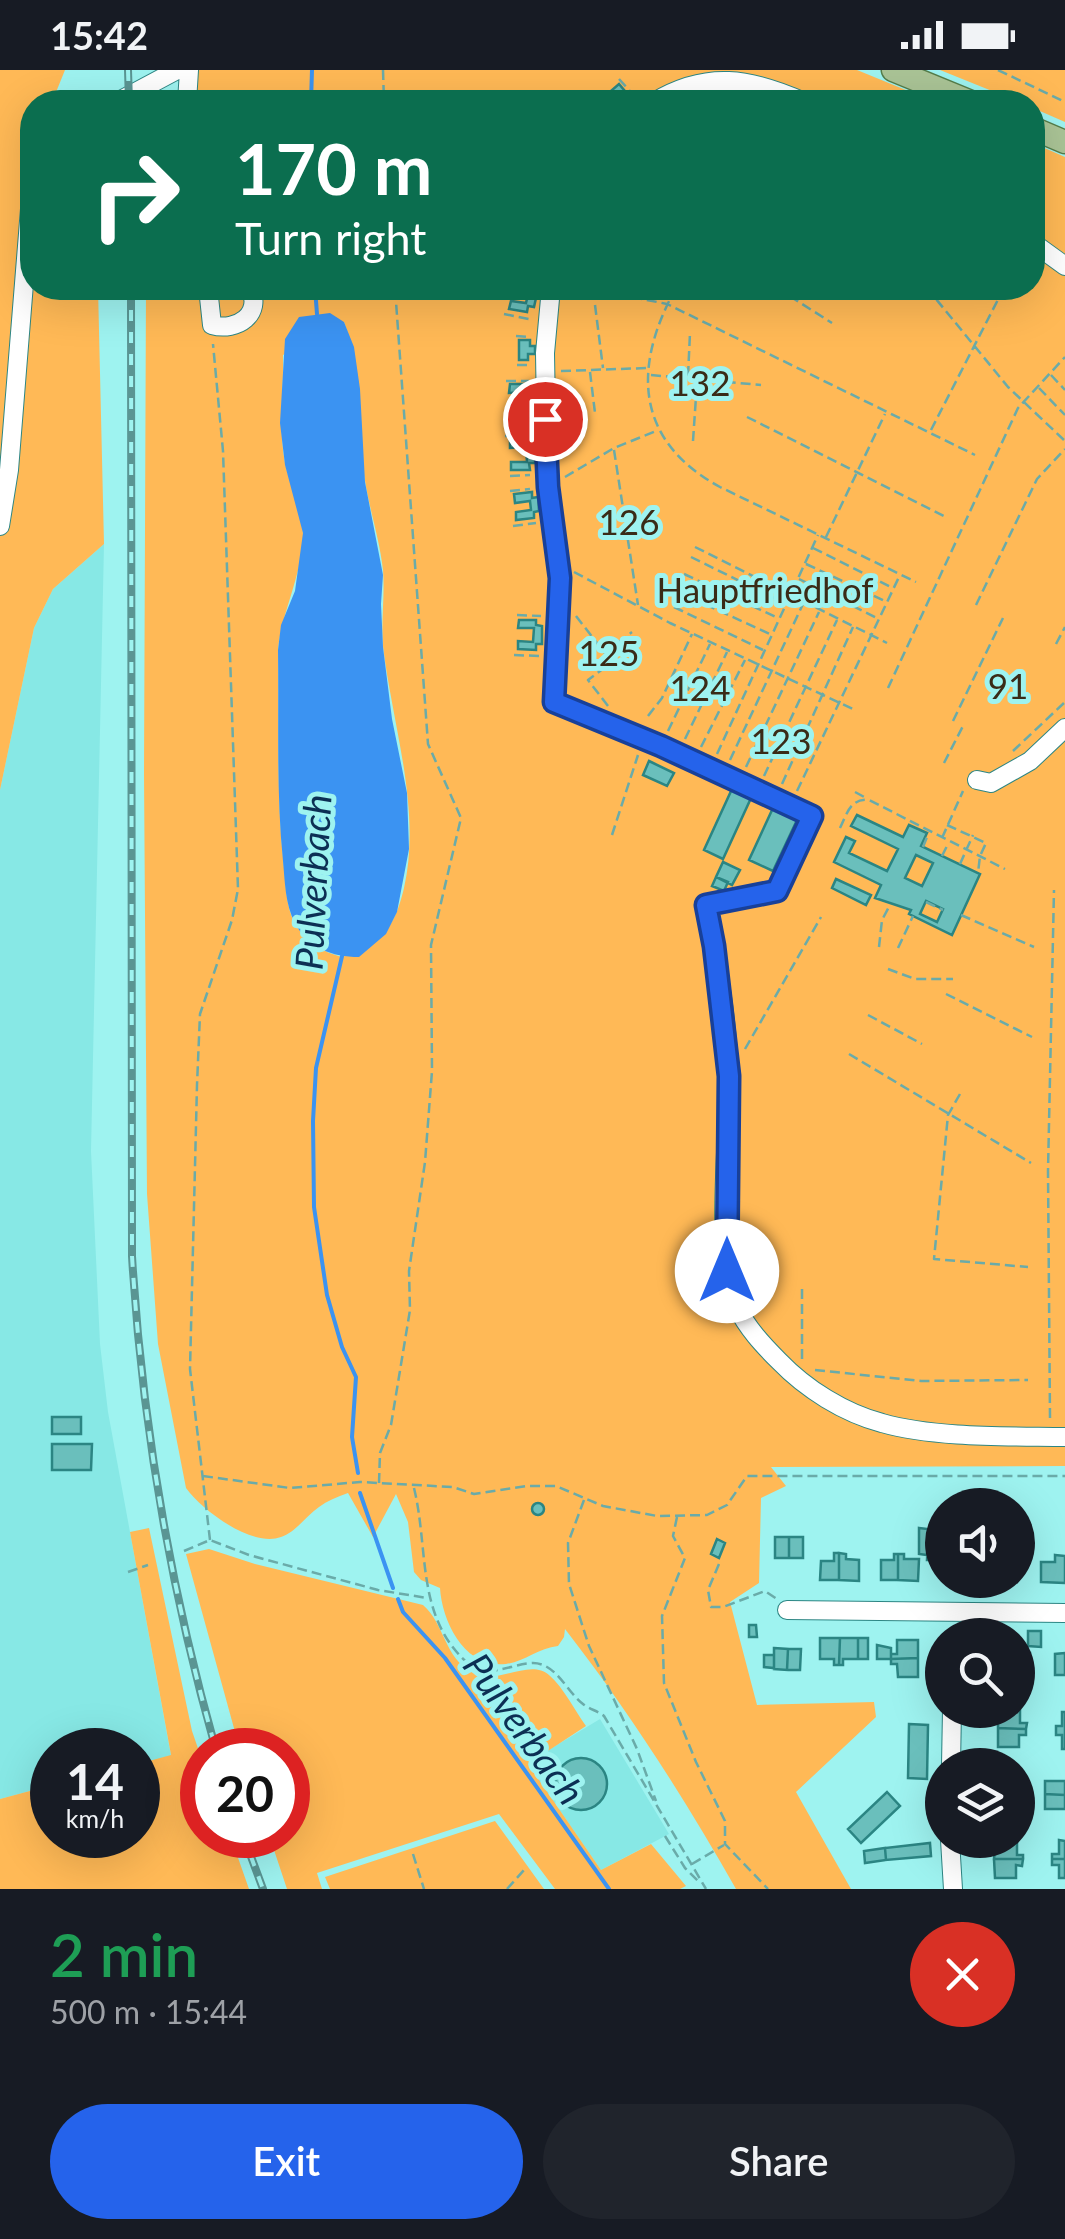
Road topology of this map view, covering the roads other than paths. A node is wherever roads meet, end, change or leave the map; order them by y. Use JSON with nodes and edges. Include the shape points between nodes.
{"nodes":[{"id":1,"x":177,"y":70,"type":"edge"},
{"id":2,"x":893,"y":70,"type":"edge"},
{"id":3,"x":140,"y":90,"type":"edge"},
{"id":4,"x":678,"y":90,"type":"edge"},
{"id":5,"x":772,"y":90,"type":"edge"},
{"id":6,"x":942,"y":90,"type":"edge"},
{"id":7,"x":23,"y":300,"type":"edge"},
{"id":8,"x":209,"y":300,"type":"edge"},
{"id":9,"x":253,"y":300,"type":"edge"},
{"id":10,"x":549,"y":300,"type":"edge"},
{"id":11,"x":0,"y":526,"type":"edge"},
{"id":12,"x":1065,"y":728,"type":"edge"},
{"id":13,"x":970,"y":786,"type":"road end"},
{"id":14,"x":1058,"y":1437,"type":"edge"},
{"id":15,"x":787,"y":1610,"type":"road end"},
{"id":16,"x":954,"y":1613,"type":"junction"},
{"id":17,"x":1065,"y":1613,"type":"edge"},
{"id":18,"x":954,"y":1618,"type":"edge"},
{"id":19,"x":951,"y":1858,"type":"edge"},
{"id":20,"x":953,"y":1889,"type":"edge"}],
"edges":[{"from":1,"to":3,"type":"street"},
{"from":2,"to":6,"type":"main road"},
{"from":4,"to":5,"type":"street","via":[[715,79]]},
{"from":7,"to":11,"type":"street"},
{"from":8,"to":9,"type":"street","via":[[212,325],[233,326],[250,315]]},
{"from":10,"to":14,"type":"street","via":[[545,427],[559,563],[554,702],[812,816],[777,891],[706,905],[729,1076],[727,1271],[736,1304],[764,1346],[802,1383],[844,1409],[930,1431]]},
{"from":12,"to":13,"type":"street","via":[[1018,770]]},
{"from":15,"to":16,"type":"street"},
{"from":16,"to":17,"type":"street"},
{"from":16,"to":18,"type":"street"},
{"from":19,"to":20,"type":"street"}]}
